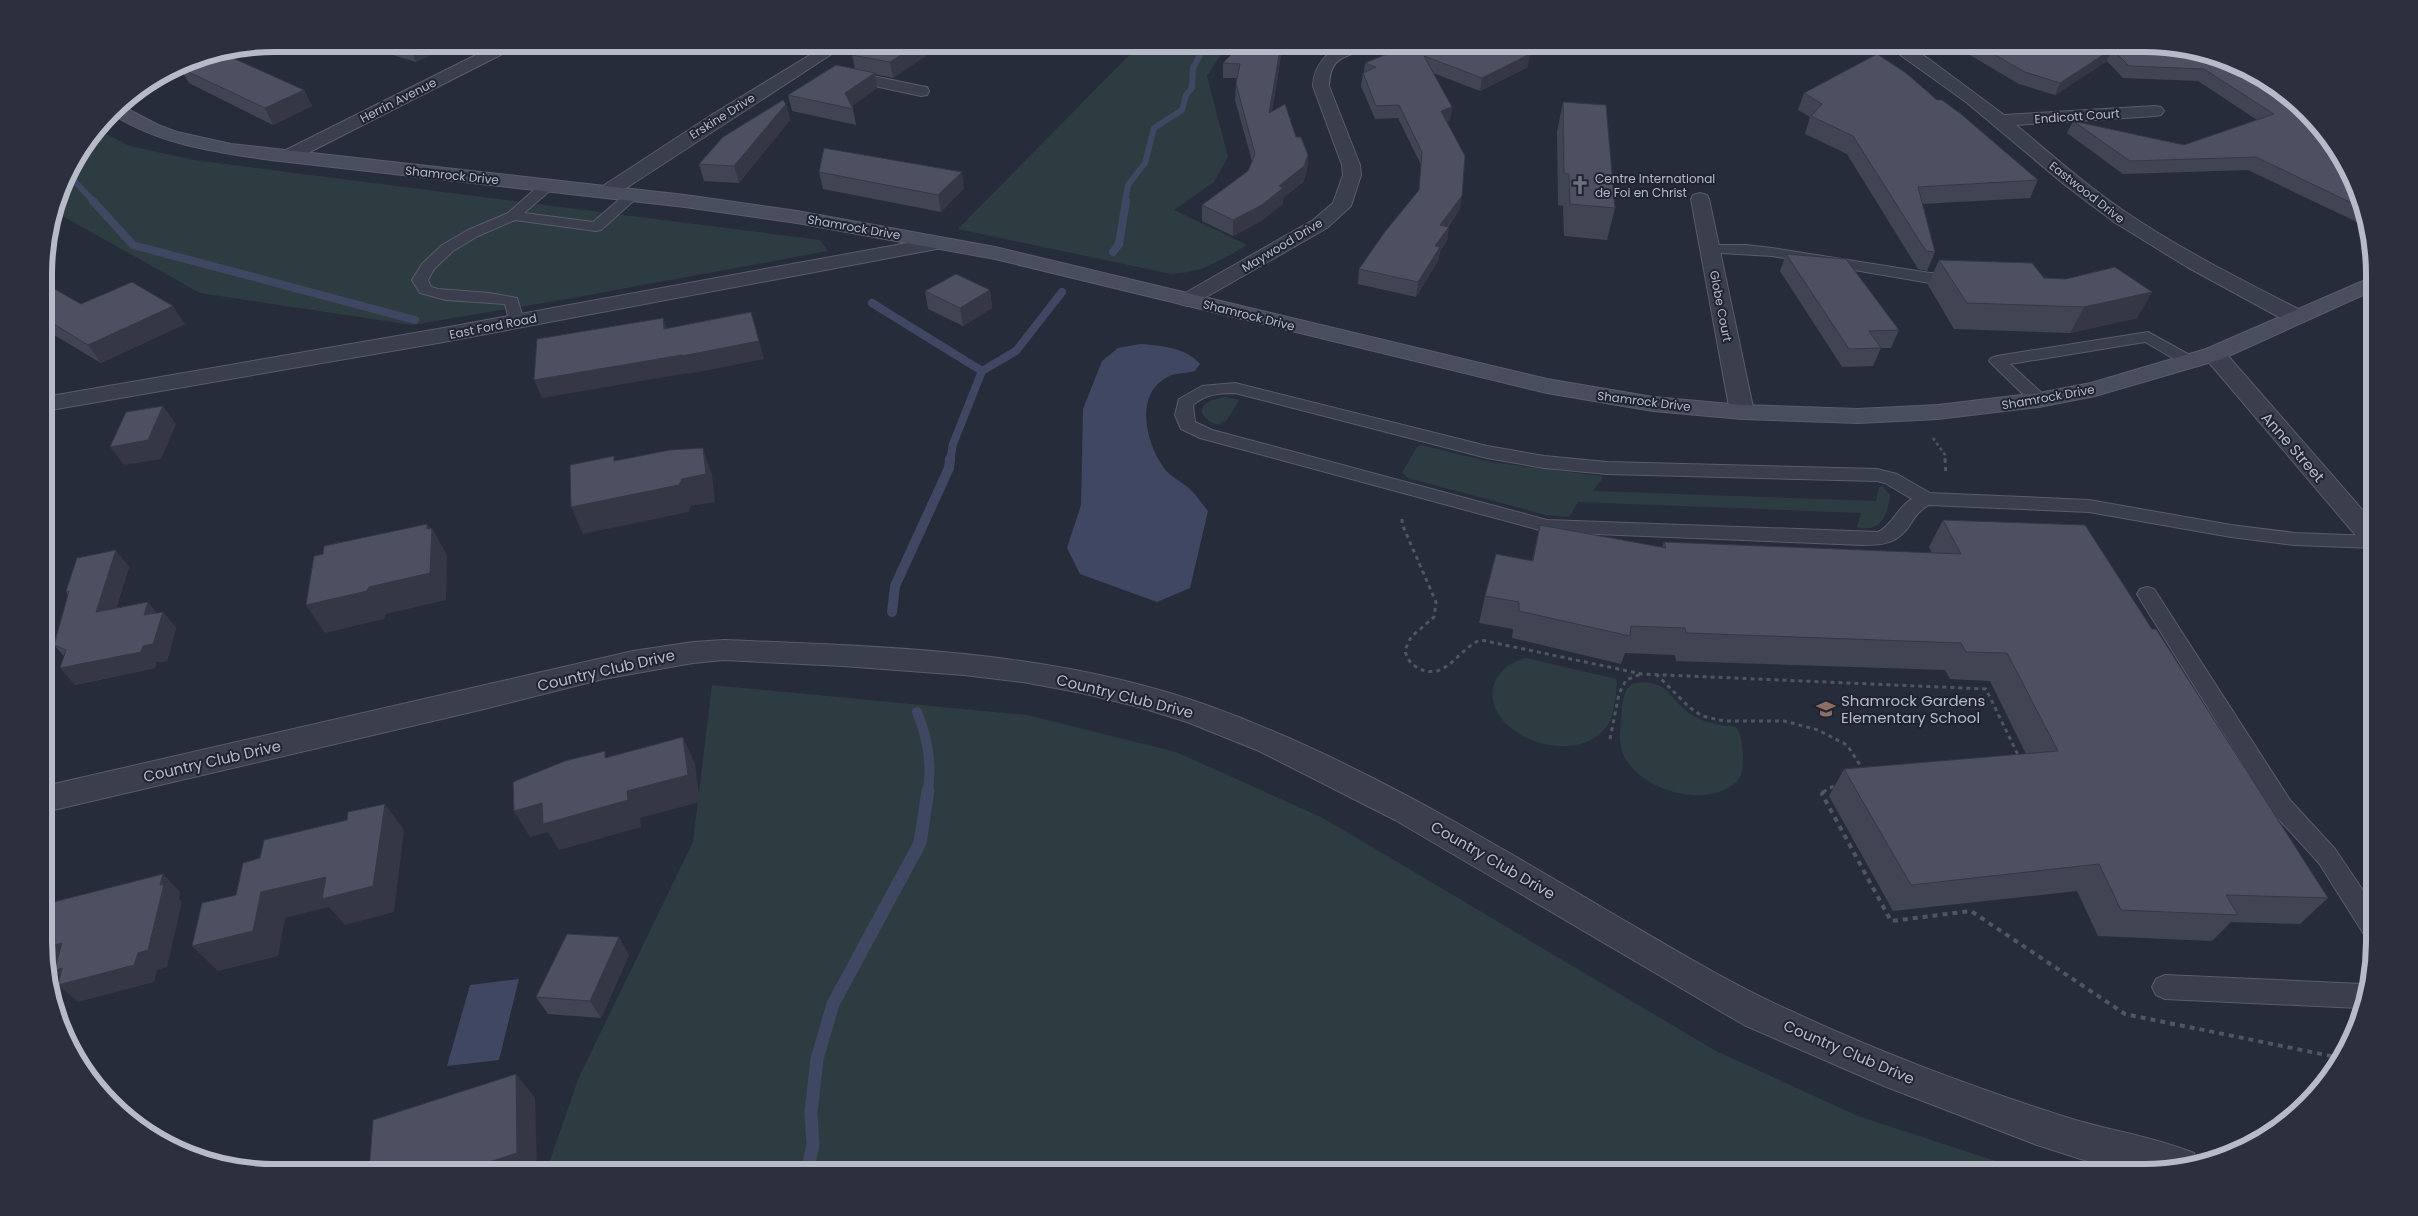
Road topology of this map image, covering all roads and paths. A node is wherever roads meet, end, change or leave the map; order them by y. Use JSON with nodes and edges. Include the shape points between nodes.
{"nodes":[{"id":1,"x":494,"y":52,"type":"edge"},
{"id":2,"x":827,"y":52,"type":"edge"},
{"id":3,"x":1342,"y":52,"type":"edge"},
{"id":4,"x":1906,"y":52,"type":"edge"},
{"id":5,"x":804,"y":66,"type":"junction"},
{"id":6,"x":921,"y":91,"type":"dead end"},
{"id":7,"x":2155,"y":111,"type":"dead end"},
{"id":8,"x":123,"y":113,"type":"edge"},
{"id":9,"x":1999,"y":121,"type":"junction"},
{"id":10,"x":286,"y":157,"type":"junction"},
{"id":11,"x":548,"y":186,"type":"junction"},
{"id":12,"x":607,"y":192,"type":"junction"},
{"id":13,"x":633,"y":195,"type":"junction"},
{"id":14,"x":1700,"y":200,"type":"dead end"},
{"id":15,"x":513,"y":216,"type":"junction"},
{"id":16,"x":940,"y":243,"type":"junction"},
{"id":17,"x":1710,"y":249,"type":"junction"},
{"id":18,"x":1976,"y":279,"type":"edge"},
{"id":19,"x":2366,"y":286,"type":"edge"},
{"id":20,"x":1187,"y":300,"type":"junction"},
{"id":21,"x":2296,"y":317,"type":"junction"},
{"id":22,"x":516,"y":320,"type":"junction"},
{"id":23,"x":2214,"y":354,"type":"junction"},
{"id":24,"x":2189,"y":361,"type":"junction"},
{"id":25,"x":2039,"y":400,"type":"junction"},
{"id":26,"x":52,"y":401,"type":"edge"},
{"id":27,"x":1742,"y":412,"type":"junction"},
{"id":28,"x":1930,"y":433,"type":"dead end"},
{"id":29,"x":1947,"y":481,"type":"dead end"},
{"id":30,"x":1926,"y":499,"type":"junction"},
{"id":31,"x":1402,"y":519,"type":"dead end"},
{"id":32,"x":2366,"y":533,"type":"edge"},
{"id":33,"x":2366,"y":541,"type":"edge"},
{"id":34,"x":2147,"y":594,"type":"dead end"},
{"id":35,"x":1642,"y":674,"type":"junction"},
{"id":36,"x":1656,"y":674,"type":"junction"},
{"id":37,"x":1610,"y":739,"type":"dead end"},
{"id":38,"x":2022,"y":765,"type":"edge"},
{"id":39,"x":1858,"y":778,"type":"edge"},
{"id":40,"x":1843,"y":782,"type":"edge"},
{"id":41,"x":52,"y":796,"type":"edge"},
{"id":42,"x":2366,"y":916,"type":"edge"},
{"id":43,"x":2165,"y":987,"type":"dead end"},
{"id":44,"x":2359,"y":996,"type":"edge"},
{"id":45,"x":2333,"y":1056,"type":"edge"},
{"id":46,"x":2162,"y":1163,"type":"edge"}],
"edges":[{"from":1,"to":10,"type":"street","name":"Herrin Avenue"},
{"from":2,"to":5,"type":"street","name":"Erskine Drive"},
{"from":3,"to":20,"type":"street","name":"Maywood Drive","via":[[1331,58],[1321,78],[1321,86],[1351,165],[1352,175],[1340,206],[1320,224]]},
{"from":4,"to":9,"type":"street","name":"Eastwood Drive","via":[[1928,65]]},
{"from":5,"to":6,"type":"street"},
{"from":5,"to":12,"type":"street","name":"Erskine Drive"},
{"from":7,"to":9,"type":"street","name":"Endicott Court"},
{"from":8,"to":10,"type":"street","name":"Shamrock Drive","via":[[160,133]]},
{"from":9,"to":21,"type":"street","name":"Eastwood Drive","via":[[2090,196],[2130,224],[2198,266]]},
{"from":10,"to":11,"type":"street","name":"Shamrock Drive"},
{"from":11,"to":12,"type":"street","name":"Shamrock Drive"},
{"from":11,"to":15,"type":"lane"},
{"from":12,"to":13,"type":"street","name":"Shamrock Drive"},
{"from":13,"to":15,"type":"lane","via":[[596,227]]},
{"from":13,"to":16,"type":"street","name":"Shamrock Drive","via":[[745,208]]},
{"from":14,"to":17,"type":"street","name":"Globe Court"},
{"from":15,"to":22,"type":"lane","via":[[457,242],[426,267],[420,280],[425,290],[440,296],[512,301]]},
{"from":16,"to":20,"type":"street","name":"Shamrock Drive"},
{"from":16,"to":22,"type":"street","name":"East Ford Road"},
{"from":17,"to":18,"type":"lane","via":[[1772,252],[1930,278]]},
{"from":17,"to":27,"type":"street","name":"Globe Court"},
{"from":19,"to":21,"type":"street","name":"Shamrock Drive"},
{"from":20,"to":27,"type":"street","name":"Shamrock Drive","via":[[1560,389],[1653,404]]},
{"from":21,"to":23,"type":"street","name":"Shamrock Drive"},
{"from":22,"to":26,"type":"street","name":"East Ford Road","via":[[429,338]]},
{"from":23,"to":24,"type":"street","name":"Shamrock Drive"},
{"from":23,"to":32,"type":"street","name":"Anne Street"},
{"from":24,"to":25,"type":"street","name":"Shamrock Drive","via":[[2095,389]]},
{"from":24,"to":25,"type":"lane","via":[[2148,337],[1997,360]]},
{"from":25,"to":27,"type":"street","name":"Shamrock Drive","via":[[1938,412],[1858,416]]},
{"from":28,"to":29,"type":"path","via":[[1944,455]]},
{"from":30,"to":30,"type":"lane","via":[[1890,478],[1877,475],[1607,468],[1544,462],[1487,452],[1235,388],[1214,388],[1196,393],[1185,403],[1187,425],[1206,434],[1547,526],[1882,538],[1895,531],[1911,507]]},
{"from":30,"to":33,"type":"lane","via":[[2089,506],[2295,539]]},
{"from":31,"to":35,"type":"path","via":[[1436,602],[1434,617],[1406,643],[1404,650],[1407,659],[1420,670],[1436,673],[1450,666],[1480,640]]},
{"from":34,"to":42,"type":"lane","via":[[2282,807],[2327,856]]},
{"from":35,"to":36,"type":"path"},
{"from":35,"to":37,"type":"path","via":[[1626,680],[1619,694]]},
{"from":36,"to":38,"type":"path","via":[[1986,688]]},
{"from":36,"to":39,"type":"path","via":[[1702,716],[1730,721],[1790,721],[1847,745],[1866,774]]},
{"from":40,"to":45,"type":"path","via":[[1825,789],[1822,794],[1890,920],[1971,911],[2125,1014]]},
{"from":41,"to":46,"type":"street","name":"Country Club Drive","via":[[664,655],[698,651],[884,658],[990,668],[1087,684],[1196,714],[1293,752],[1347,778],[1458,839],[1741,1005],[1836,1048],[2000,1114]]},
{"from":43,"to":44,"type":"lane"}]}
